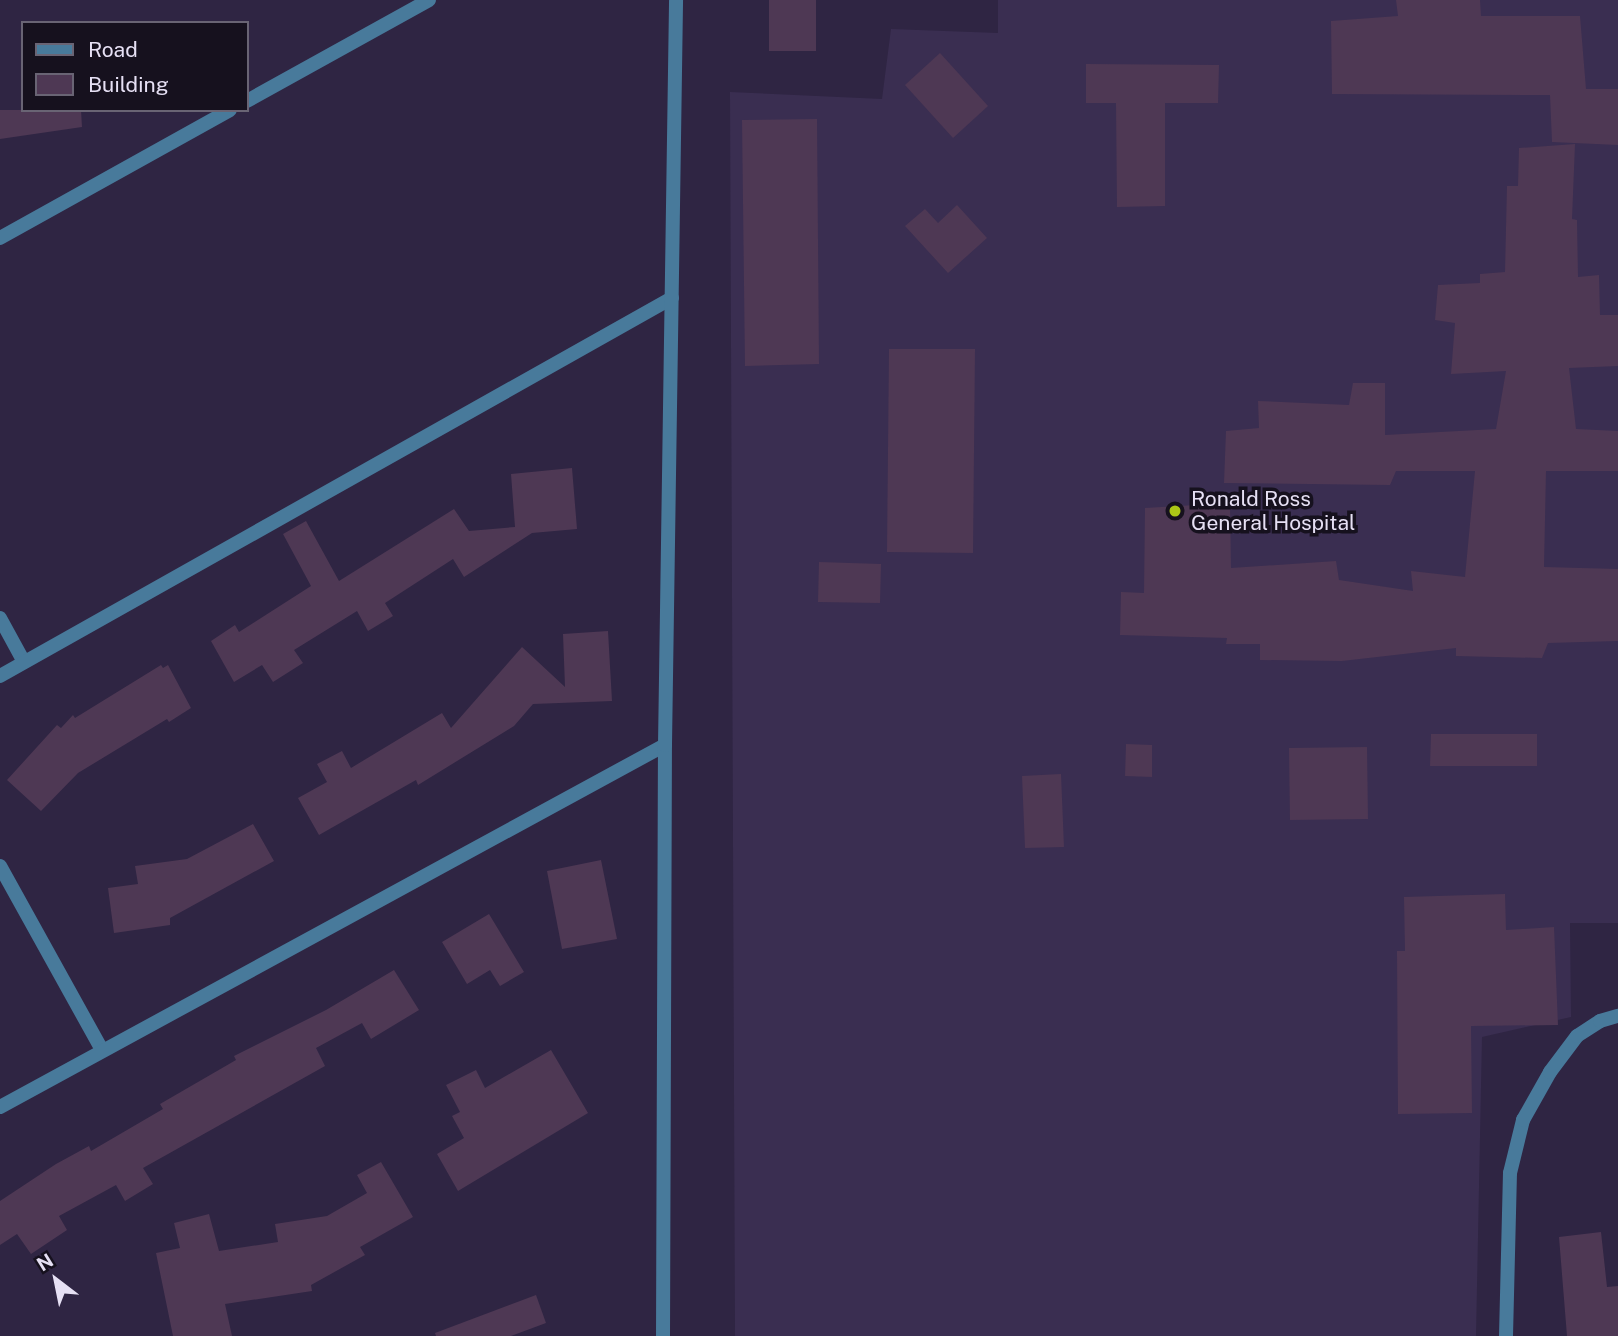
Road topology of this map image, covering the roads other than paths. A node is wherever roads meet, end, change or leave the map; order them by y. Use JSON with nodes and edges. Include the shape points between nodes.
{"nodes":[{"id":1,"x":429,"y":0,"type":"edge"},
{"id":2,"x":676,"y":0,"type":"edge"},
{"id":3,"x":248,"y":100,"type":"edge"},
{"id":4,"x":226,"y":112,"type":"edge"},
{"id":5,"x":0,"y":238,"type":"edge"},
{"id":6,"x":672,"y":298,"type":"junction"},
{"id":7,"x":0,"y":618,"type":"edge"},
{"id":8,"x":24,"y":662,"type":"junction"},
{"id":9,"x":0,"y":676,"type":"edge"},
{"id":10,"x":665,"y":745,"type":"junction"},
{"id":11,"x":0,"y":866,"type":"edge"},
{"id":12,"x":1618,"y":1016,"type":"edge"},
{"id":13,"x":102,"y":1049,"type":"junction"},
{"id":14,"x":0,"y":1107,"type":"edge"},
{"id":15,"x":663,"y":1336,"type":"edge"},
{"id":16,"x":1506,"y":1336,"type":"edge"}],
"edges":[{"from":1,"to":3,"type":"street"},
{"from":2,"to":6,"type":"street"},
{"from":4,"to":5,"type":"street"},
{"from":6,"to":8,"type":"street"},
{"from":6,"to":10,"type":"street"},
{"from":7,"to":8,"type":"street"},
{"from":8,"to":9,"type":"street"},
{"from":10,"to":13,"type":"street"},
{"from":10,"to":15,"type":"street"},
{"from":11,"to":13,"type":"street"},
{"from":12,"to":16,"type":"street","via":[[1577,1036],[1523,1120],[1510,1173]]},
{"from":13,"to":14,"type":"street"}]}
